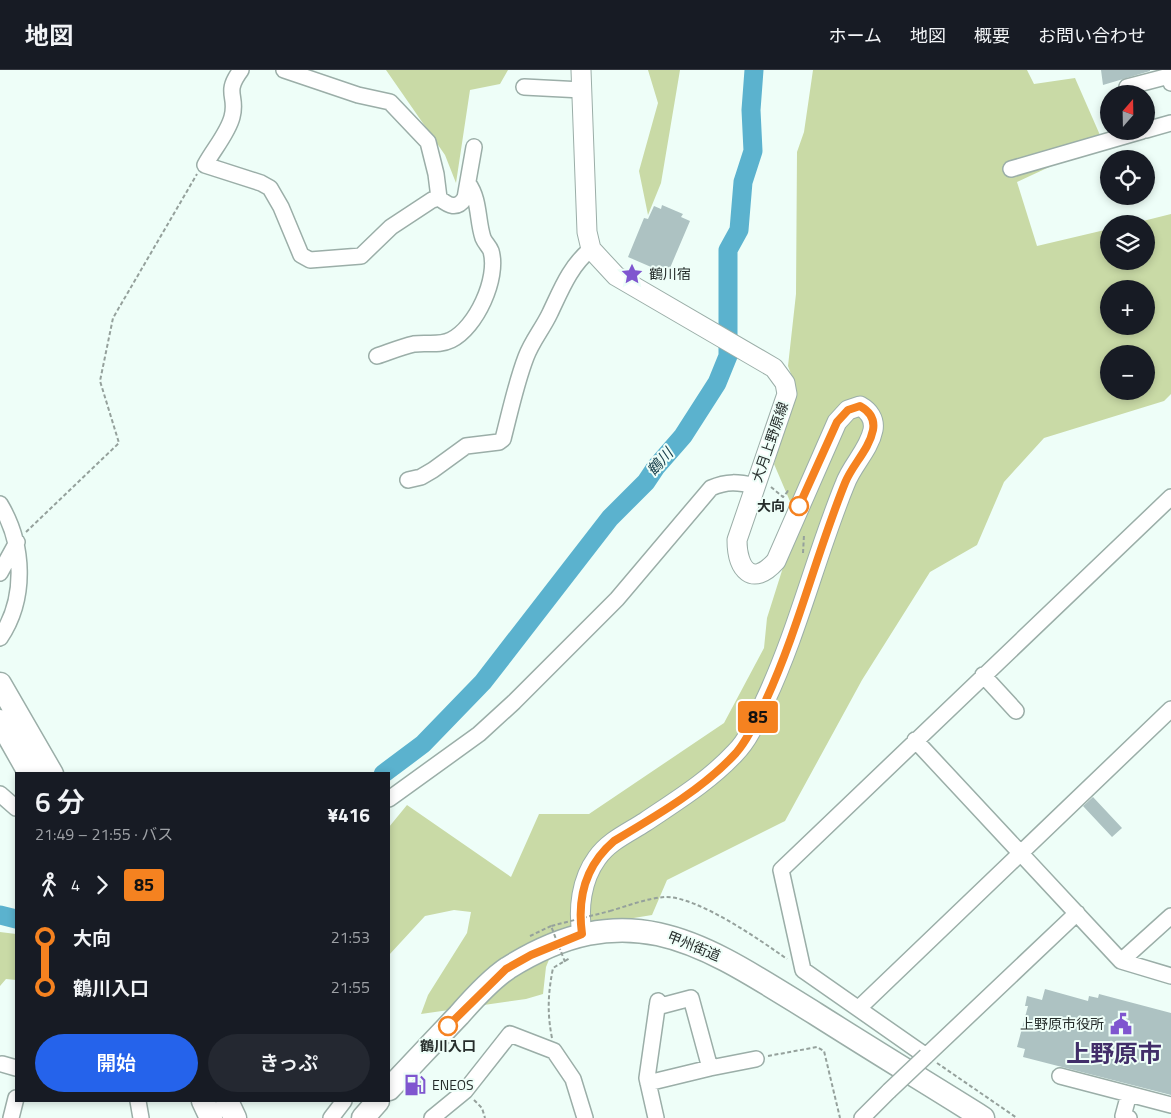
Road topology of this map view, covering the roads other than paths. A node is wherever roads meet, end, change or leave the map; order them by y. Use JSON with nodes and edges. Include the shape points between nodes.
{"nodes":[{"id":1,"x":241,"y":70,"type":"edge"},
{"id":2,"x":284,"y":70,"type":"edge"},
{"id":3,"x":582,"y":70,"type":"edge"},
{"id":4,"x":1171,"y":83,"type":"edge"},
{"id":5,"x":1135,"y":85,"type":"edge"},
{"id":6,"x":524,"y":87,"type":"dead end"},
{"id":7,"x":582,"y":90,"type":"junction"},
{"id":8,"x":1171,"y":123,"type":"edge"},
{"id":9,"x":1155,"y":127,"type":"edge"},
{"id":10,"x":1109,"y":140,"type":"edge"},
{"id":11,"x":474,"y":147,"type":"dead end"},
{"id":12,"x":1011,"y":169,"type":"dead end"},
{"id":13,"x":468,"y":183,"type":"junction"},
{"id":14,"x":439,"y":198,"type":"junction"},
{"id":15,"x":591,"y":249,"type":"junction"},
{"id":16,"x":377,"y":356,"type":"dead end"},
{"id":17,"x":408,"y":480,"type":"dead end"},
{"id":18,"x":757,"y":482,"type":"junction"},
{"id":19,"x":1171,"y":497,"type":"edge"},
{"id":20,"x":0,"y":504,"type":"edge"},
{"id":21,"x":17,"y":542,"type":"junction"},
{"id":22,"x":0,"y":573,"type":"edge"},
{"id":23,"x":0,"y":638,"type":"edge"},
{"id":24,"x":983,"y":675,"type":"junction"},
{"id":25,"x":0,"y":684,"type":"edge"},
{"id":26,"x":1171,"y":709,"type":"edge"},
{"id":27,"x":1016,"y":711,"type":"dead end"},
{"id":28,"x":0,"y":721,"type":"edge"},
{"id":29,"x":915,"y":740,"type":"junction"},
{"id":30,"x":29,"y":772,"type":"edge"},
{"id":31,"x":51,"y":772,"type":"edge"},
{"id":32,"x":0,"y":794,"type":"edge"},
{"id":33,"x":390,"y":798,"type":"edge"},
{"id":34,"x":15,"y":807,"type":"edge"},
{"id":35,"x":1022,"y":852,"type":"junction"},
{"id":36,"x":1077,"y":913,"type":"junction"},
{"id":37,"x":1171,"y":916,"type":"edge"},
{"id":38,"x":582,"y":934,"type":"junction"},
{"id":39,"x":1121,"y":961,"type":"junction"},
{"id":40,"x":1171,"y":976,"type":"edge"},
{"id":41,"x":859,"y":1008,"type":"junction"},
{"id":42,"x":926,"y":1056,"type":"junction"},
{"id":43,"x":756,"y":1059,"type":"road end"},
{"id":44,"x":710,"y":1068,"type":"junction"},
{"id":45,"x":1060,"y":1076,"type":"dead end"},
{"id":46,"x":648,"y":1083,"type":"junction"},
{"id":47,"x":390,"y":1088,"type":"edge"},
{"id":48,"x":1128,"y":1094,"type":"junction"},
{"id":49,"x":15,"y":1102,"type":"edge"},
{"id":50,"x":138,"y":1102,"type":"edge"},
{"id":51,"x":203,"y":1102,"type":"edge"},
{"id":52,"x":227,"y":1102,"type":"edge"},
{"id":53,"x":343,"y":1102,"type":"edge"},
{"id":54,"x":377,"y":1102,"type":"edge"},
{"id":55,"x":1171,"y":1105,"type":"edge"},
{"id":56,"x":11,"y":1118,"type":"edge"},
{"id":57,"x":141,"y":1118,"type":"edge"},
{"id":58,"x":211,"y":1118,"type":"edge"},
{"id":59,"x":235,"y":1118,"type":"edge"},
{"id":60,"x":331,"y":1118,"type":"edge"},
{"id":61,"x":363,"y":1118,"type":"edge"},
{"id":62,"x":432,"y":1118,"type":"edge"},
{"id":63,"x":584,"y":1118,"type":"edge"},
{"id":64,"x":656,"y":1118,"type":"edge"},
{"id":65,"x":862,"y":1118,"type":"edge"},
{"id":66,"x":983,"y":1118,"type":"edge"},
{"id":67,"x":1129,"y":1118,"type":"edge"}],
"edges":[{"from":1,"to":14,"type":"street","via":[[230,90],[234,103],[232,120],[205,165],[270,188],[301,255],[310,260],[361,256],[391,227]]},
{"from":2,"to":14,"type":"street","via":[[358,95],[390,102],[428,142]]},
{"from":3,"to":7,"type":"main road"},
{"from":4,"to":5,"type":"street","via":[[1169,76]]},
{"from":6,"to":7,"type":"street"},
{"from":7,"to":15,"type":"main road","via":[[587,232]]},
{"from":8,"to":9,"type":"street"},
{"from":10,"to":12,"type":"street"},
{"from":11,"to":13,"type":"street"},
{"from":13,"to":14,"type":"street","via":[[465,198],[455,206],[449,206]]},
{"from":13,"to":16,"type":"street","via":[[479,211],[483,239],[491,250],[487,297],[463,332],[453,339],[444,343],[411,345]]},
{"from":15,"to":17,"type":"street","via":[[579,259],[568,276],[548,318],[533,340],[503,439],[466,446],[420,478]]},
{"from":15,"to":18,"type":"main road","name":"大月上野原線","via":[[616,276],[774,368],[785,383],[787,394]]},
{"from":18,"to":33,"type":"street","via":[[724,482],[711,488],[617,599],[514,702],[479,734]]},
{"from":18,"to":38,"type":"main road","name":"大月上野原線","via":[[737,540],[737,555],[742,567],[759,574],[776,561],[837,422],[848,410],[860,406],[872,417],[874,429],[846,482],[787,649],[746,740],[708,779],[614,841],[595,860],[584,887],[579,914]]},
{"from":19,"to":24,"type":"street"},
{"from":20,"to":21,"type":"street"},
{"from":21,"to":22,"type":"street"},
{"from":21,"to":23,"type":"street","via":[[18,594],[11,618]]},
{"from":24,"to":27,"type":"street"},
{"from":24,"to":29,"type":"street"},
{"from":25,"to":31,"type":"highway"},
{"from":26,"to":35,"type":"street"},
{"from":28,"to":30,"type":"highway"},
{"from":29,"to":35,"type":"street"},
{"from":29,"to":41,"type":"street","via":[[781,870],[803,970]]},
{"from":32,"to":34,"type":"street"},
{"from":35,"to":36,"type":"street"},
{"from":35,"to":41,"type":"street"},
{"from":36,"to":39,"type":"street"},
{"from":36,"to":42,"type":"street"},
{"from":37,"to":39,"type":"street"},
{"from":38,"to":47,"type":"highway","name":"甲州街道","via":[[506,969]]},
{"from":38,"to":66,"type":"highway","name":"甲州街道","via":[[601,930],[655,932],[707,949]]},
{"from":39,"to":40,"type":"street"},
{"from":41,"to":42,"type":"street"},
{"from":42,"to":65,"type":"street","bridge":true},
{"from":43,"to":44,"type":"street"},
{"from":44,"to":46,"type":"street"},
{"from":44,"to":46,"type":"street","via":[[690,998],[658,1004]]},
{"from":45,"to":48,"type":"street"},
{"from":46,"to":64,"type":"street"},
{"from":48,"to":55,"type":"street"},
{"from":48,"to":67,"type":"street","via":[[1123,1116]]},
{"from":49,"to":56,"type":"street"},
{"from":50,"to":57,"type":"street"},
{"from":51,"to":58,"type":"highway"},
{"from":52,"to":59,"type":"highway"},
{"from":53,"to":60,"type":"street"},
{"from":54,"to":61,"type":"highway"},
{"from":62,"to":63,"type":"street","via":[[466,1091],[510,1034],[554,1051],[573,1079]]}]}
